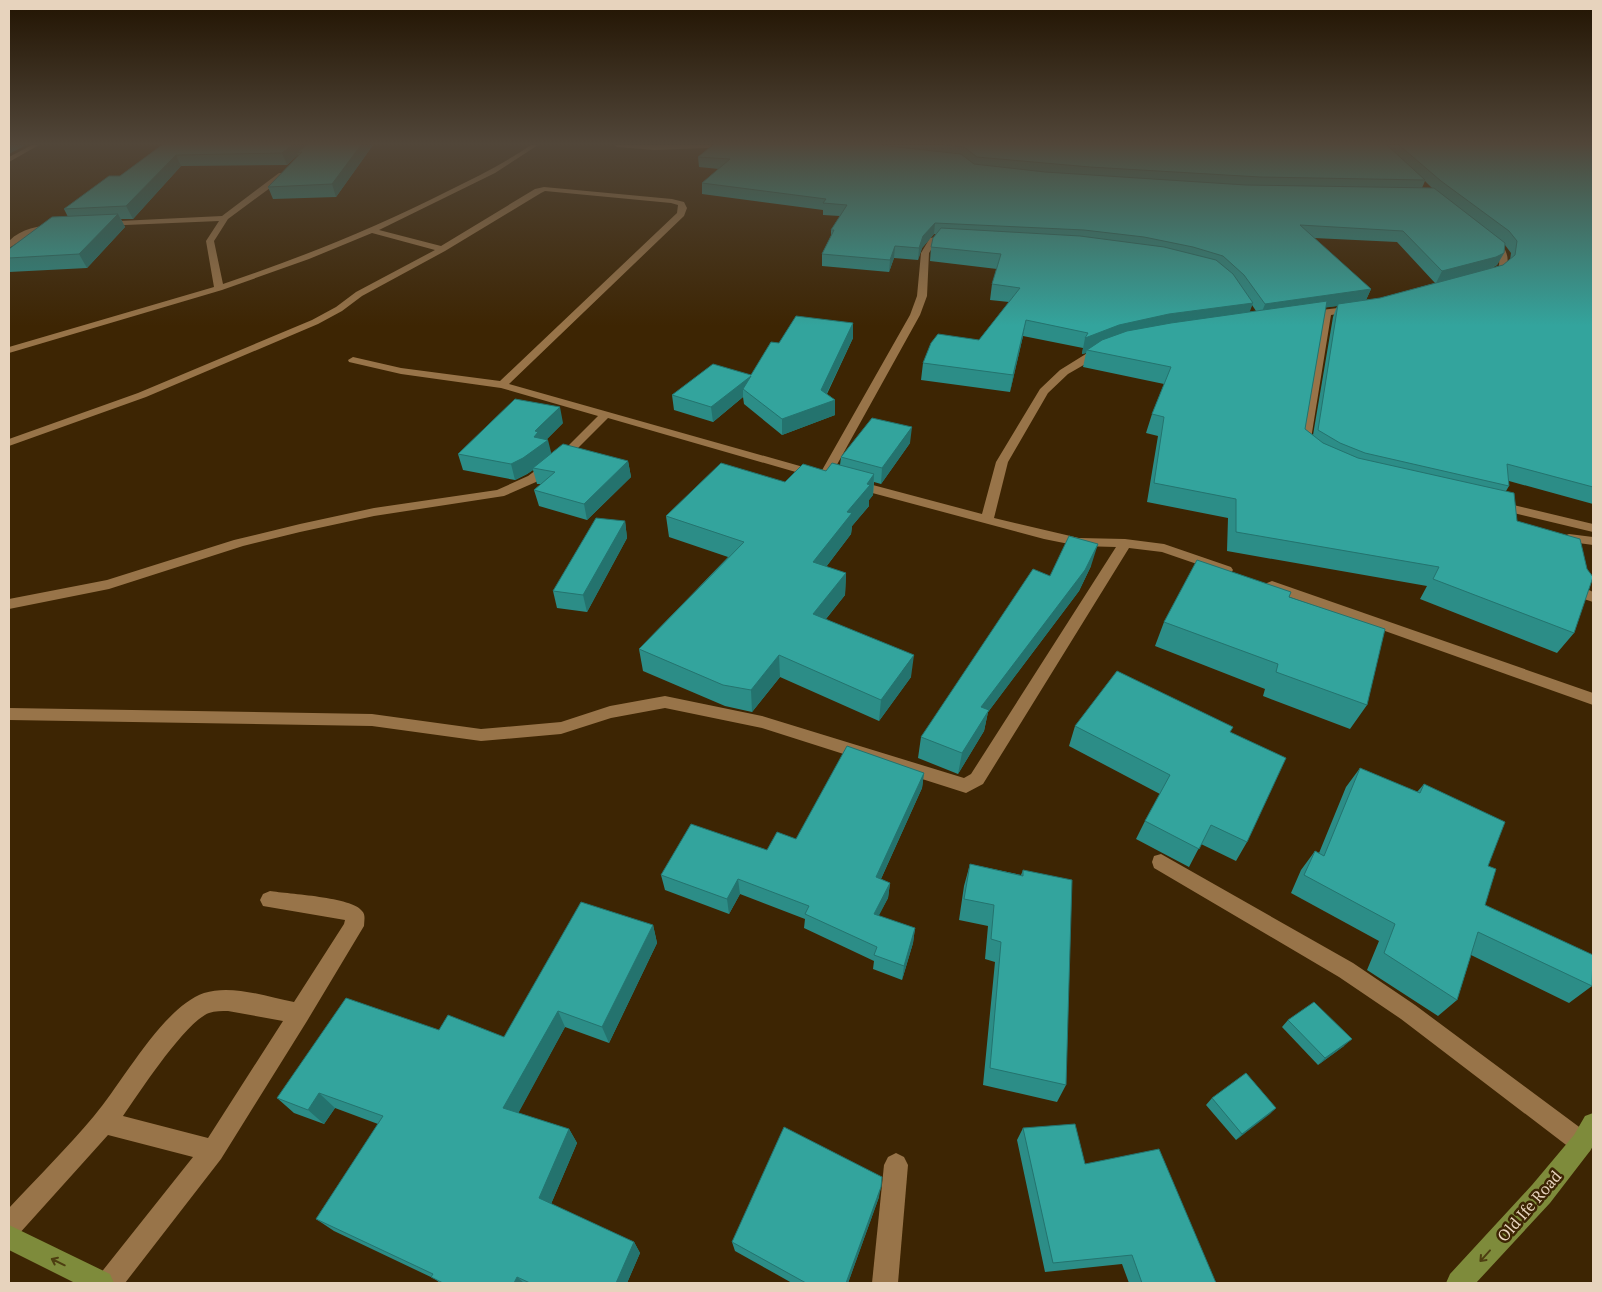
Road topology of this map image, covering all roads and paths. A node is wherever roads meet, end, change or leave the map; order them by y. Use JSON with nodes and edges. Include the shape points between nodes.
{"nodes":[{"id":1,"x":242,"y":205,"type":"edge"},
{"id":2,"x":425,"y":205,"type":"edge"},
{"id":3,"x":514,"y":205,"type":"edge"},
{"id":4,"x":682,"y":205,"type":"edge"},
{"id":5,"x":224,"y":218,"type":"junction"},
{"id":6,"x":97,"y":224,"type":"edge"},
{"id":7,"x":68,"y":226,"type":"edge"},
{"id":8,"x":372,"y":231,"type":"junction"},
{"id":9,"x":1484,"y":234,"type":"edge"},
{"id":10,"x":962,"y":239,"type":"edge"},
{"id":11,"x":9,"y":246,"type":"edge"},
{"id":12,"x":442,"y":249,"type":"junction"},
{"id":13,"x":1476,"y":277,"type":"edge"},
{"id":14,"x":219,"y":288,"type":"junction"},
{"id":15,"x":1360,"y":308,"type":"edge"},
{"id":16,"x":1327,"y":313,"type":"junction"},
{"id":17,"x":1291,"y":317,"type":"edge"},
{"id":18,"x":1111,"y":348,"type":"edge"},
{"id":19,"x":9,"y":350,"type":"edge"},
{"id":20,"x":353,"y":360,"type":"dead end"},
{"id":21,"x":502,"y":385,"type":"junction"},
{"id":22,"x":606,"y":414,"type":"junction"},
{"id":23,"x":9,"y":443,"type":"edge"},
{"id":24,"x":1313,"y":454,"type":"edge"},
{"id":25,"x":834,"y":478,"type":"junction"},
{"id":26,"x":1488,"y":503,"type":"edge"},
{"id":27,"x":987,"y":519,"type":"junction"},
{"id":28,"x":1593,"y":528,"type":"edge"},
{"id":29,"x":1593,"y":542,"type":"edge"},
{"id":30,"x":1125,"y":543,"type":"junction"},
{"id":31,"x":1237,"y":574,"type":"edge"},
{"id":32,"x":1256,"y":580,"type":"edge"},
{"id":33,"x":1593,"y":597,"type":"edge"},
{"id":34,"x":9,"y":604,"type":"edge"},
{"id":35,"x":1593,"y":700,"type":"edge"},
{"id":36,"x":9,"y":714,"type":"edge"},
{"id":37,"x":1161,"y":862,"type":"dead end"},
{"id":38,"x":270,"y":900,"type":"dead end"},
{"id":39,"x":300,"y":1014,"type":"junction"},
{"id":40,"x":104,"y":1122,"type":"junction"},
{"id":41,"x":1588,"y":1133,"type":"edge"},
{"id":42,"x":213,"y":1151,"type":"junction"},
{"id":43,"x":896,"y":1165,"type":"dead end"},
{"id":44,"x":9,"y":1226,"type":"edge"},
{"id":45,"x":9,"y":1238,"type":"edge"},
{"id":46,"x":102,"y":1283,"type":"edge"},
{"id":47,"x":108,"y":1283,"type":"edge"},
{"id":48,"x":885,"y":1283,"type":"edge"},
{"id":49,"x":1458,"y":1283,"type":"edge"}],
"edges":[{"from":1,"to":5,"type":"street"},
{"from":2,"to":8,"type":"street"},
{"from":3,"to":12,"type":"street"},
{"from":4,"to":21,"type":"street","via":[[681,214]]},
{"from":5,"to":6,"type":"street"},
{"from":5,"to":14,"type":"street","via":[[210,241]]},
{"from":7,"to":11,"type":"street","via":[[19,234]]},
{"from":8,"to":12,"type":"street"},
{"from":8,"to":14,"type":"street"},
{"from":9,"to":13,"type":"street","via":[[1505,254],[1503,267]]},
{"from":10,"to":25,"type":"street","via":[[937,238],[929,245],[925,253],[922,296],[915,315]]},
{"from":12,"to":23,"type":"street","via":[[315,322],[142,395]]},
{"from":14,"to":19,"type":"street"},
{"from":15,"to":16,"type":"street"},
{"from":16,"to":17,"type":"street"},
{"from":16,"to":24,"type":"street","via":[[1304,446]]},
{"from":18,"to":27,"type":"street","via":[[1093,354],[1064,372],[1044,391],[1002,462]]},
{"from":20,"to":21,"type":"street","via":[[401,371]]},
{"from":21,"to":22,"type":"street"},
{"from":22,"to":25,"type":"street"},
{"from":22,"to":34,"type":"street","via":[[571,449],[532,479],[500,493],[374,512],[300,528],[239,543],[109,584]]},
{"from":25,"to":27,"type":"street"},
{"from":26,"to":28,"type":"street"},
{"from":27,"to":30,"type":"street","via":[[1070,540]]},
{"from":29,"to":33,"type":"street","via":[[1569,538],[1561,544],[1574,561],[1578,589]]},
{"from":30,"to":31,"type":"street","via":[[1164,548]]},
{"from":30,"to":36,"type":"street","via":[[977,779],[966,786],[762,722],[665,702],[610,712],[561,728],[481,734],[372,720]]},
{"from":32,"to":35,"type":"street"},
{"from":37,"to":41,"type":"street","via":[[1346,970]]},
{"from":38,"to":39,"type":"street","via":[[346,910],[355,916],[346,941]]},
{"from":39,"to":40,"type":"street","via":[[223,1001],[205,1004],[189,1012]]},
{"from":39,"to":42,"type":"street"},
{"from":40,"to":42,"type":"street"},
{"from":40,"to":44,"type":"street"},
{"from":41,"to":49,"type":"main road","name":"Old Ife Road","one_way":true,"via":[[1541,1194]]},
{"from":42,"to":47,"type":"street"},
{"from":43,"to":48,"type":"street"},
{"from":46,"to":45,"type":"main road","one_way":true}]}
